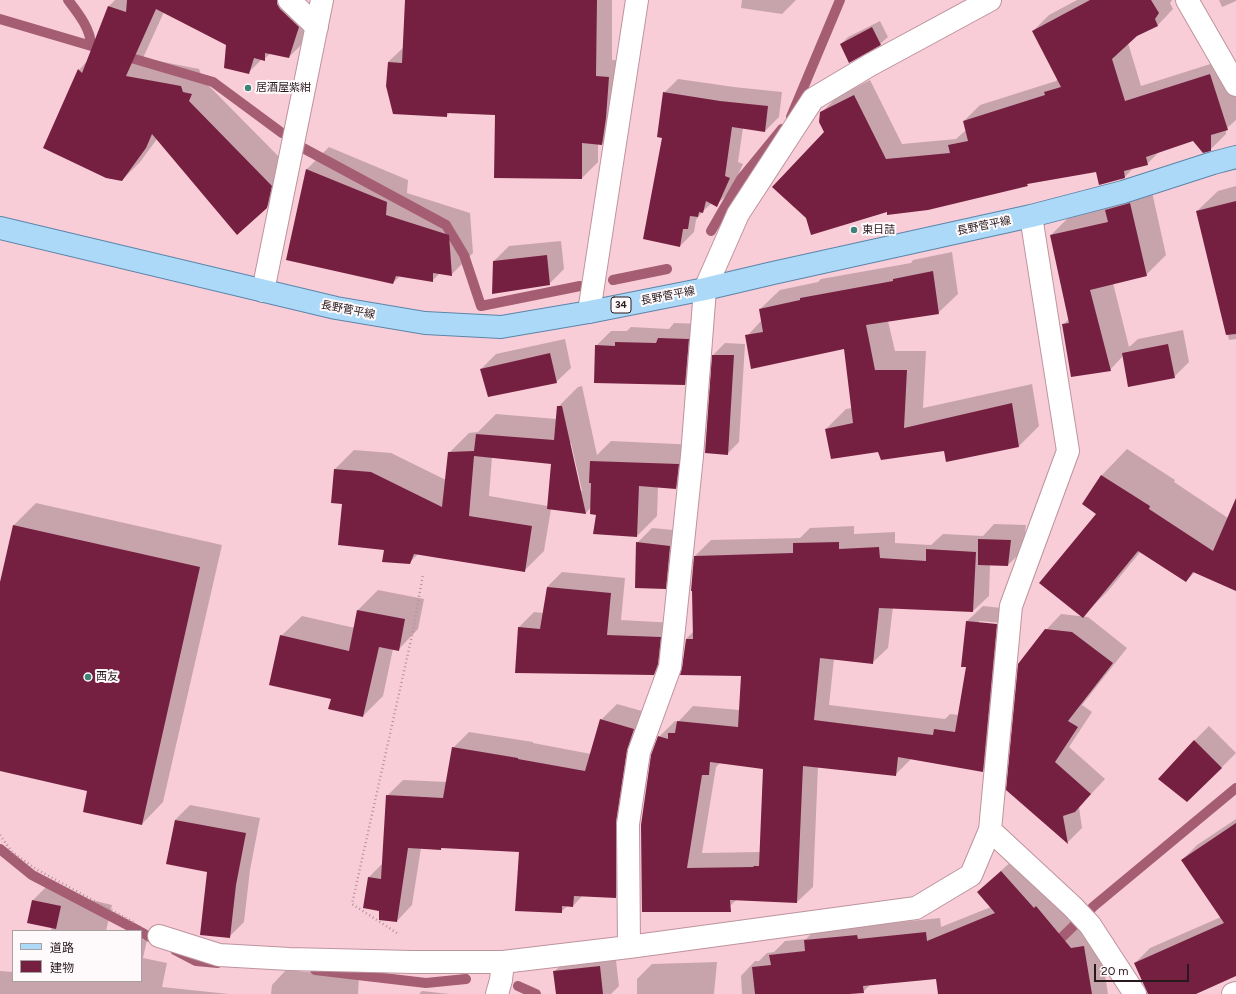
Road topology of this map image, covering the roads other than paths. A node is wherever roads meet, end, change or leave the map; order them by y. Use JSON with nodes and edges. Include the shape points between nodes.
{"nodes":[{"id":1,"x":289,"y":0,"type":"edge"},
{"id":2,"x":322,"y":0,"type":"edge"},
{"id":3,"x":637,"y":0,"type":"edge"},
{"id":4,"x":990,"y":0,"type":"edge"},
{"id":5,"x":1187,"y":0,"type":"edge"},
{"id":6,"x":316,"y":27,"type":"junction"},
{"id":7,"x":1236,"y":85,"type":"edge"},
{"id":8,"x":1236,"y":157,"type":"edge"},
{"id":9,"x":1031,"y":216,"type":"junction"},
{"id":10,"x":0,"y":228,"type":"edge"},
{"id":11,"x":705,"y":289,"type":"junction"},
{"id":12,"x":262,"y":291,"type":"junction"},
{"id":13,"x":589,"y":312,"type":"junction"},
{"id":14,"x":990,"y":830,"type":"junction"},
{"id":15,"x":159,"y":936,"type":"road end"},
{"id":16,"x":629,"y":947,"type":"junction"},
{"id":17,"x":503,"y":962,"type":"junction"},
{"id":18,"x":1236,"y":993,"type":"edge"},
{"id":19,"x":497,"y":994,"type":"edge"},
{"id":20,"x":1135,"y":994,"type":"edge"},
{"id":21,"x":1233,"y":994,"type":"edge"}],
"edges":[{"from":1,"to":6,"type":"street"},
{"from":2,"to":6,"type":"street"},
{"from":3,"to":13,"type":"street"},
{"from":4,"to":11,"type":"street","via":[[813,99],[738,214]]},
{"from":5,"to":7,"type":"street"},
{"from":6,"to":12,"type":"street"},
{"from":8,"to":9,"type":"main road","name":"長野菅平線","number":"34","via":[[1123,192]]},
{"from":9,"to":11,"type":"main road","name":"長野菅平線","number":"34"},
{"from":9,"to":14,"type":"street","via":[[1068,451],[1011,606]]},
{"from":10,"to":12,"type":"main road","name":"長野菅平線","number":"34"},
{"from":11,"to":13,"type":"main road","name":"長野菅平線","number":"34"},
{"from":11,"to":16,"type":"street","via":[[692,456],[670,667],[639,752],[628,824]]},
{"from":12,"to":13,"type":"main road","name":"長野菅平線","number":"34","via":[[336,308],[424,323],[501,327]]},
{"from":14,"to":16,"type":"street","via":[[971,876],[916,908]]},
{"from":14,"to":20,"type":"street","via":[[1090,925]]},
{"from":15,"to":17,"type":"street","via":[[219,955],[289,959]]},
{"from":16,"to":17,"type":"street"},
{"from":17,"to":19,"type":"street"},
{"from":18,"to":21,"type":"street"}]}
